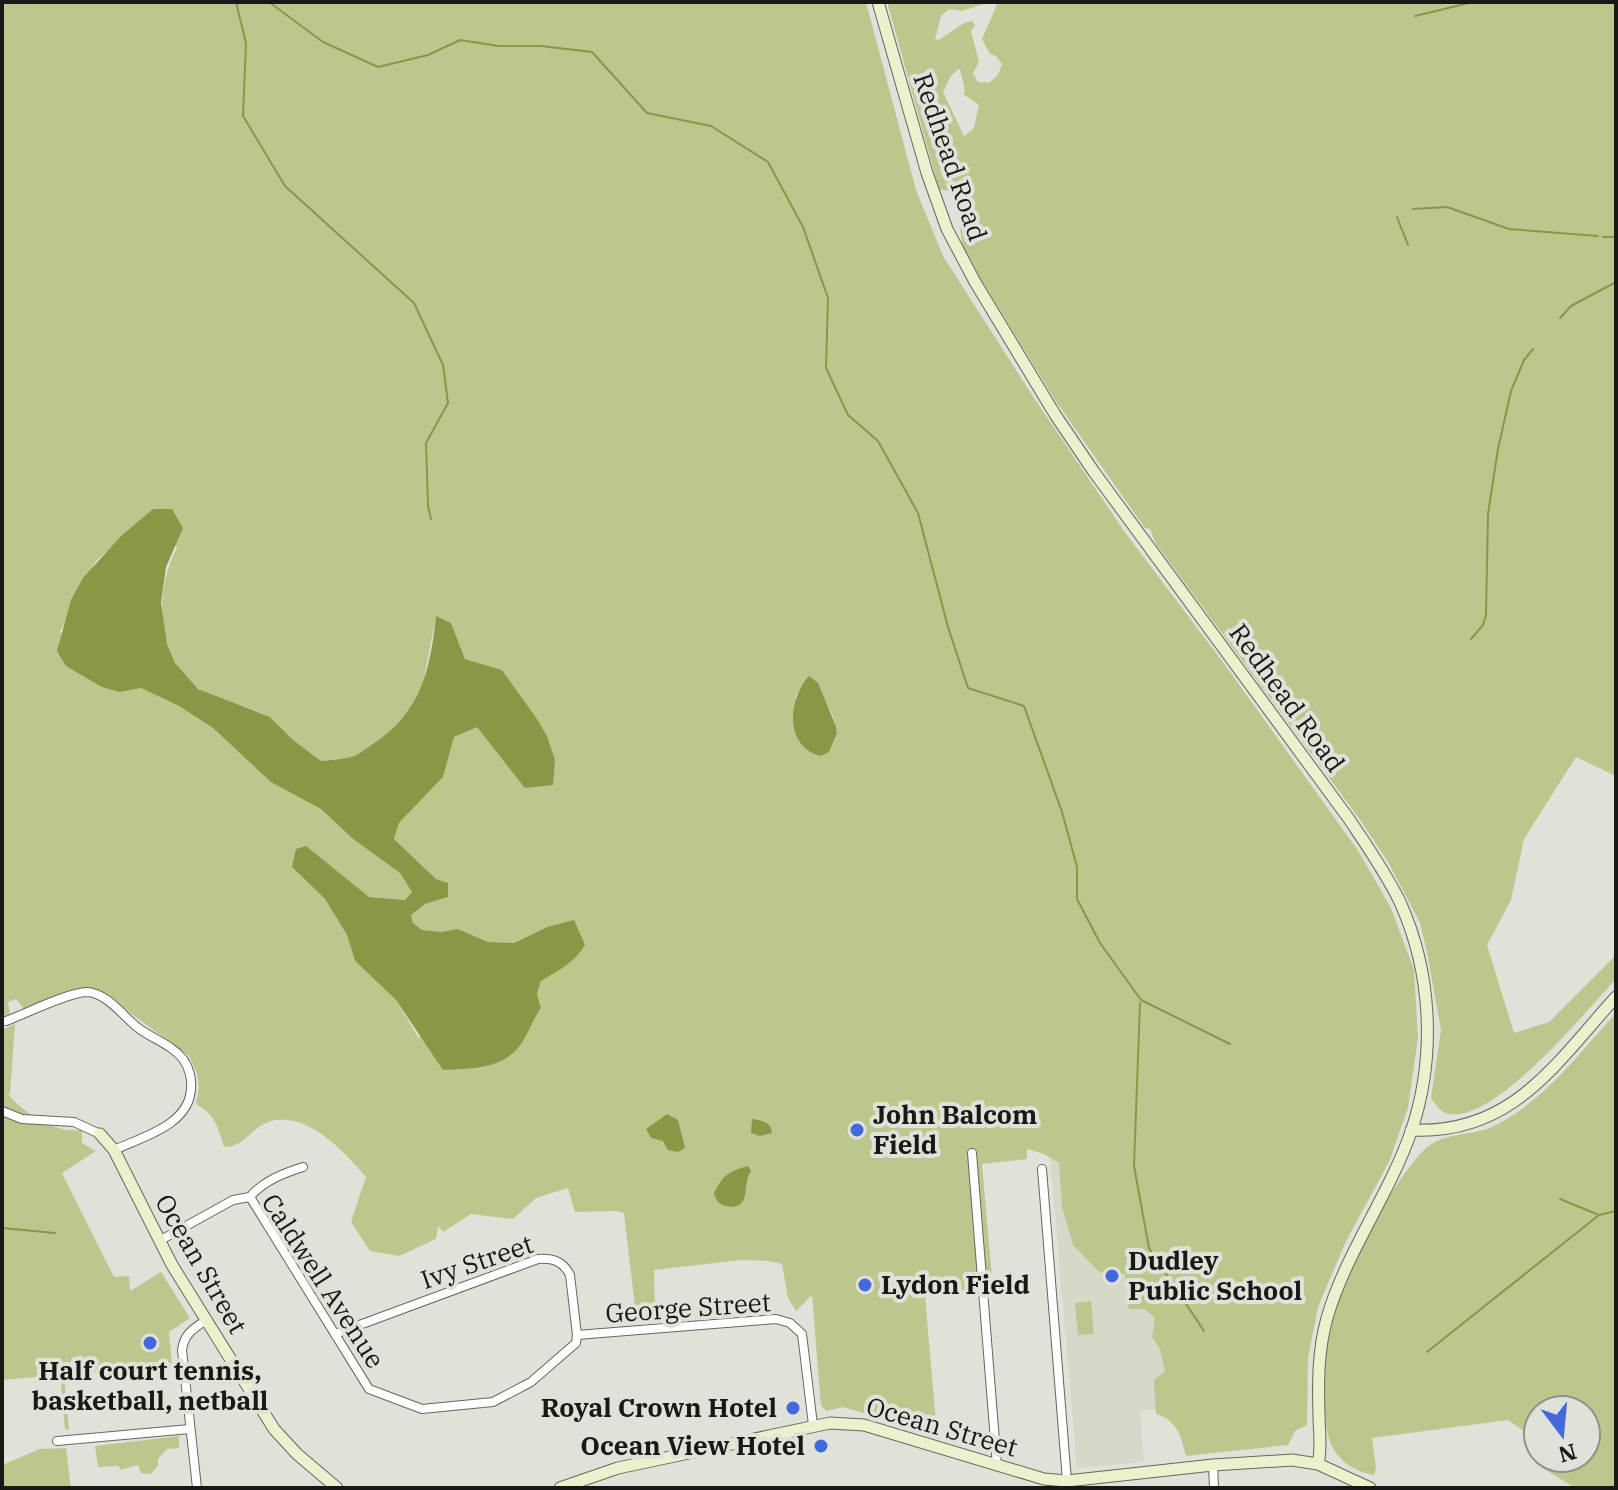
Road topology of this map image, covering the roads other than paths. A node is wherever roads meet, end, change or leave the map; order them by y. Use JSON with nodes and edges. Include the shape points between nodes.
{"nodes":[{"id":1,"x":878,"y":2,"type":"edge"},
{"id":2,"x":1616,"y":997,"type":"edge"},
{"id":3,"x":6,"y":1021,"type":"dead end"},
{"id":4,"x":2,"y":1111,"type":"edge"},
{"id":5,"x":1411,"y":1130,"type":"junction"},
{"id":6,"x":100,"y":1134,"type":"joint"},
{"id":7,"x":114,"y":1150,"type":"junction"},
{"id":8,"x":972,"y":1153,"type":"dead end"},
{"id":9,"x":303,"y":1167,"type":"dead end"},
{"id":10,"x":1042,"y":1169,"type":"dead end"},
{"id":11,"x":250,"y":1197,"type":"junction"},
{"id":12,"x":159,"y":1241,"type":"junction"},
{"id":13,"x":206,"y":1320,"type":"junction"},
{"id":14,"x":335,"y":1334,"type":"junction"},
{"id":15,"x":577,"y":1335,"type":"junction"},
{"id":16,"x":813,"y":1425,"type":"junction"},
{"id":17,"x":190,"y":1429,"type":"junction"},
{"id":18,"x":57,"y":1441,"type":"dead end"},
{"id":19,"x":1318,"y":1464,"type":"junction"},
{"id":20,"x":1213,"y":1465,"type":"junction"},
{"id":21,"x":997,"y":1466,"type":"junction"},
{"id":22,"x":1067,"y":1481,"type":"junction"},
{"id":23,"x":1111,"y":1482,"type":"edge"},
{"id":24,"x":585,"y":1483,"type":"edge"},
{"id":25,"x":1044,"y":1484,"type":"edge"},
{"id":26,"x":197,"y":1488,"type":"edge"},
{"id":27,"x":337,"y":1488,"type":"edge"},
{"id":28,"x":560,"y":1488,"type":"edge"},
{"id":29,"x":1214,"y":1488,"type":"edge"},
{"id":30,"x":1370,"y":1488,"type":"edge"}],
"edges":[{"from":1,"to":5,"type":"main road","name":"Redhead Road","via":[[934,194],[975,282],[1094,472],[1349,819],[1400,902],[1418,953],[1427,1016],[1427,1054]]},
{"from":2,"to":5,"type":"main road","via":[[1517,1101],[1454,1129]]},
{"from":3,"to":7,"type":"street","via":[[74,994],[95,994],[184,1060],[192,1085],[186,1108],[169,1124]]},
{"from":4,"to":6,"type":"street","name":"Ocean Street","via":[[22,1119],[74,1122]]},
{"from":5,"to":19,"type":"main road","name":"Redhead Road","via":[[1327,1319],[1319,1365]]},
{"from":6,"to":7,"type":"main road","name":"Ocean Street"},
{"from":7,"to":12,"type":"main road","name":"Ocean Street"},
{"from":8,"to":21,"type":"street"},
{"from":9,"to":11,"type":"street"},
{"from":10,"to":22,"type":"street"},
{"from":11,"to":12,"type":"street","name":"Caldwell Avenue","via":[[233,1200]]},
{"from":11,"to":14,"type":"street","name":"Caldwell Avenue"},
{"from":12,"to":13,"type":"main road","name":"Ocean Street"},
{"from":13,"to":17,"type":"street","via":[[184,1340],[182,1350]]},
{"from":13,"to":27,"type":"main road","name":"Ocean Street","via":[[274,1429]]},
{"from":14,"to":15,"type":"street","name":"Caldwell Avenue","via":[[369,1389],[422,1409],[493,1402],[531,1382],[576,1343]]},
{"from":14,"to":15,"type":"street","name":"Ivy Street","via":[[551,1258],[570,1275]]},
{"from":15,"to":16,"type":"street","name":"George Street","via":[[776,1319],[790,1323],[802,1334]]},
{"from":16,"to":21,"type":"main road","name":"Ocean Street","via":[[864,1425]]},
{"from":16,"to":24,"type":"main road","name":"Ocean Street","via":[[618,1468]]},
{"from":17,"to":18,"type":"street"},
{"from":17,"to":26,"type":"street"},
{"from":19,"to":20,"type":"main road","name":"Ocean Street","via":[[1292,1460]]},
{"from":19,"to":30,"type":"main road"},
{"from":20,"to":23,"type":"main road","name":"Ocean Street"},
{"from":20,"to":29,"type":"street"},
{"from":21,"to":25,"type":"main road","name":"Ocean Street"},
{"from":22,"to":23,"type":"main road","name":"Ocean Street"},
{"from":22,"to":25,"type":"main road","name":"Ocean Street"},
{"from":24,"to":28,"type":"main road","name":"Ocean Street"}]}
